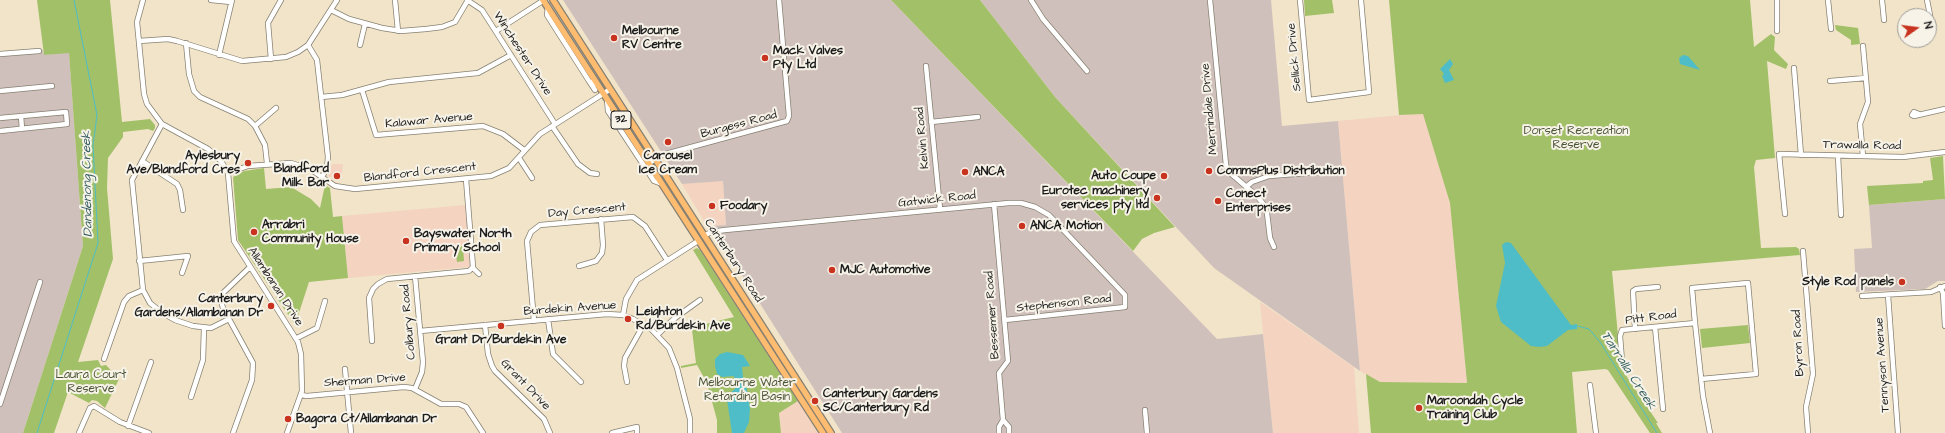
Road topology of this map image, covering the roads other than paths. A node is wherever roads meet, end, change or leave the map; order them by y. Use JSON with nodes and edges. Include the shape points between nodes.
{"nodes":[{"id":1,"x":143,"y":0,"type":"edge"},
{"id":2,"x":211,"y":0,"type":"edge"},
{"id":3,"x":281,"y":0,"type":"edge"},
{"id":4,"x":337,"y":0,"type":"edge"},
{"id":5,"x":395,"y":0,"type":"edge"},
{"id":6,"x":468,"y":0,"type":"edge"},
{"id":7,"x":544,"y":0,"type":"edge"},
{"id":8,"x":553,"y":0,"type":"edge"},
{"id":9,"x":779,"y":0,"type":"edge"},
{"id":10,"x":1031,"y":0,"type":"edge"},
{"id":11,"x":1210,"y":0,"type":"edge"},
{"id":12,"x":1300,"y":0,"type":"edge"},
{"id":13,"x":1360,"y":0,"type":"edge"},
{"id":14,"x":1777,"y":0,"type":"edge"},
{"id":15,"x":1828,"y":0,"type":"edge"},
{"id":16,"x":1882,"y":0,"type":"edge"},
{"id":17,"x":231,"y":1,"type":"edge"},
{"id":18,"x":548,"y":7,"type":"junction"},
{"id":19,"x":331,"y":10,"type":"junction"},
{"id":20,"x":1884,"y":20,"type":"dead end"},
{"id":21,"x":365,"y":24,"type":"junction"},
{"id":22,"x":1831,"y":28,"type":"dead end"},
{"id":23,"x":398,"y":31,"type":"junction"},
{"id":24,"x":496,"y":31,"type":"junction"},
{"id":25,"x":1778,"y":31,"type":"dead end"},
{"id":26,"x":139,"y":41,"type":"junction"},
{"id":27,"x":186,"y":43,"type":"junction"},
{"id":28,"x":308,"y":45,"type":"junction"},
{"id":29,"x":360,"y":45,"type":"dead end"},
{"id":30,"x":1863,"y":46,"type":"dead end"},
{"id":31,"x":39,"y":50,"type":"dead end"},
{"id":32,"x":0,"y":54,"type":"edge"},
{"id":33,"x":219,"y":54,"type":"junction"},
{"id":34,"x":510,"y":55,"type":"junction"},
{"id":35,"x":271,"y":59,"type":"junction"},
{"id":36,"x":926,"y":66,"type":"dead end"},
{"id":37,"x":1794,"y":68,"type":"dead end"},
{"id":38,"x":1087,"y":71,"type":"dead end"},
{"id":39,"x":1866,"y":78,"type":"junction"},
{"id":40,"x":1830,"y":81,"type":"dead end"},
{"id":41,"x":52,"y":86,"type":"dead end"},
{"id":42,"x":597,"y":87,"type":"junction"},
{"id":43,"x":609,"y":89,"type":"junction"},
{"id":44,"x":362,"y":90,"type":"junction"},
{"id":45,"x":0,"y":91,"type":"edge"},
{"id":46,"x":605,"y":95,"type":"junction"},
{"id":47,"x":321,"y":97,"type":"junction"},
{"id":48,"x":276,"y":108,"type":"dead end"},
{"id":49,"x":1945,"y":109,"type":"edge"},
{"id":50,"x":1919,"y":114,"type":"dead end"},
{"id":51,"x":21,"y":116,"type":"junction"},
{"id":52,"x":978,"y":117,"type":"dead end"},
{"id":53,"x":0,"y":118,"type":"edge"},
{"id":54,"x":931,"y":122,"type":"junction"},
{"id":55,"x":162,"y":124,"type":"junction"},
{"id":56,"x":554,"y":125,"type":"junction"},
{"id":57,"x":255,"y":126,"type":"junction"},
{"id":58,"x":22,"y":129,"type":"junction"},
{"id":59,"x":0,"y":131,"type":"edge"},
{"id":60,"x":524,"y":150,"type":"junction"},
{"id":61,"x":1945,"y":152,"type":"edge"},
{"id":62,"x":1801,"y":155,"type":"junction"},
{"id":63,"x":1838,"y":156,"type":"junction"},
{"id":64,"x":1863,"y":156,"type":"junction"},
{"id":65,"x":519,"y":158,"type":"junction"},
{"id":66,"x":655,"y":159,"type":"junction"},
{"id":67,"x":142,"y":161,"type":"junction"},
{"id":68,"x":267,"y":163,"type":"junction"},
{"id":69,"x":648,"y":163,"type":"junction"},
{"id":70,"x":1320,"y":172,"type":"dead end"},
{"id":71,"x":228,"y":173,"type":"junction"},
{"id":72,"x":597,"y":174,"type":"dead end"},
{"id":73,"x":322,"y":177,"type":"junction"},
{"id":74,"x":532,"y":178,"type":"dead end"},
{"id":75,"x":466,"y":179,"type":"junction"},
{"id":76,"x":662,"y":184,"type":"junction"},
{"id":77,"x":1246,"y":187,"type":"junction"},
{"id":78,"x":994,"y":204,"type":"junction"},
{"id":79,"x":183,"y":210,"type":"dead end"},
{"id":80,"x":940,"y":210,"type":"junction"},
{"id":81,"x":1785,"y":214,"type":"dead end"},
{"id":82,"x":1841,"y":215,"type":"dead end"},
{"id":83,"x":601,"y":219,"type":"junction"},
{"id":84,"x":704,"y":236,"type":"junction"},
{"id":85,"x":698,"y":241,"type":"junction"},
{"id":86,"x":1274,"y":246,"type":"dead end"},
{"id":87,"x":1803,"y":251,"type":"dead end"},
{"id":88,"x":667,"y":260,"type":"junction"},
{"id":89,"x":139,"y":261,"type":"junction"},
{"id":90,"x":579,"y":266,"type":"dead end"},
{"id":91,"x":250,"y":267,"type":"junction"},
{"id":92,"x":473,"y":268,"type":"junction"},
{"id":93,"x":182,"y":273,"type":"dead end"},
{"id":94,"x":479,"y":274,"type":"dead end"},
{"id":95,"x":415,"y":276,"type":"junction"},
{"id":96,"x":40,"y":282,"type":"dead end"},
{"id":97,"x":1942,"y":286,"type":"edge"},
{"id":98,"x":1658,"y":287,"type":"dead end"},
{"id":99,"x":143,"y":290,"type":"junction"},
{"id":100,"x":1888,"y":295,"type":"junction"},
{"id":101,"x":1862,"y":296,"type":"dead end"},
{"id":102,"x":700,"y":300,"type":"dead end"},
{"id":103,"x":325,"y":301,"type":"dead end"},
{"id":104,"x":1125,"y":307,"type":"joint"},
{"id":105,"x":623,"y":315,"type":"junction"},
{"id":106,"x":755,"y":316,"type":"junction"},
{"id":107,"x":228,"y":319,"type":"junction"},
{"id":108,"x":548,"y":319,"type":"junction"},
{"id":109,"x":749,"y":320,"type":"junction"},
{"id":110,"x":1005,"y":320,"type":"junction"},
{"id":111,"x":534,"y":321,"type":"junction"},
{"id":112,"x":1695,"y":323,"type":"junction"},
{"id":113,"x":644,"y":324,"type":"junction"},
{"id":114,"x":485,"y":325,"type":"junction"},
{"id":115,"x":1945,"y":326,"type":"edge"},
{"id":116,"x":1655,"y":327,"type":"junction"},
{"id":117,"x":204,"y":328,"type":"junction"},
{"id":118,"x":1635,"y":329,"type":"junction"},
{"id":119,"x":420,"y":331,"type":"junction"},
{"id":120,"x":658,"y":334,"type":"junction"},
{"id":121,"x":297,"y":338,"type":"junction"},
{"id":122,"x":372,"y":341,"type":"dead end"},
{"id":123,"x":104,"y":359,"type":"dead end"},
{"id":124,"x":151,"y":362,"type":"dead end"},
{"id":125,"x":1626,"y":366,"type":"dead end"},
{"id":126,"x":345,"y":369,"type":"dead end"},
{"id":127,"x":1701,"y":379,"type":"junction"},
{"id":128,"x":581,"y":382,"type":"dead end"},
{"id":129,"x":627,"y":382,"type":"dead end"},
{"id":130,"x":1590,"y":385,"type":"dead end"},
{"id":131,"x":415,"y":389,"type":"junction"},
{"id":132,"x":347,"y":392,"type":"junction"},
{"id":133,"x":301,"y":394,"type":"junction"},
{"id":134,"x":191,"y":397,"type":"dead end"},
{"id":135,"x":0,"y":404,"type":"edge"},
{"id":136,"x":1663,"y":409,"type":"dead end"},
{"id":137,"x":1145,"y":410,"type":"dead end"},
{"id":138,"x":1003,"y":420,"type":"junction"},
{"id":139,"x":825,"y":424,"type":"junction"},
{"id":140,"x":128,"y":426,"type":"junction"},
{"id":141,"x":821,"y":430,"type":"edge"},
{"id":142,"x":79,"y":433,"type":"edge"},
{"id":143,"x":149,"y":433,"type":"edge"},
{"id":144,"x":233,"y":433,"type":"edge"},
{"id":145,"x":287,"y":433,"type":"edge"},
{"id":146,"x":351,"y":433,"type":"edge"},
{"id":147,"x":483,"y":433,"type":"edge"},
{"id":148,"x":550,"y":433,"type":"edge"},
{"id":149,"x":612,"y":433,"type":"edge"},
{"id":150,"x":637,"y":433,"type":"edge"},
{"id":151,"x":690,"y":433,"type":"edge"},
{"id":152,"x":831,"y":433,"type":"edge"},
{"id":153,"x":999,"y":433,"type":"edge"},
{"id":154,"x":1009,"y":433,"type":"edge"},
{"id":155,"x":1147,"y":433,"type":"edge"},
{"id":156,"x":1596,"y":433,"type":"edge"},
{"id":157,"x":1710,"y":433,"type":"edge"},
{"id":158,"x":1808,"y":433,"type":"edge"},
{"id":159,"x":1898,"y":433,"type":"edge"}],
"edges":[{"from":1,"to":26,"type":"street","via":[[137,22]]},
{"from":2,"to":17,"type":"street"},
{"from":3,"to":35,"type":"street","via":[[268,23]]},
{"from":4,"to":19,"type":"street"},
{"from":5,"to":23,"type":"street"},
{"from":6,"to":23,"type":"street","via":[[458,19],[451,24],[433,29]]},
{"from":6,"to":24,"type":"street","name":"Winchester Drive","via":[[482,10]]},
{"from":7,"to":18,"type":"main road","name":"Canterbury Road","number":"32"},
{"from":7,"to":24,"type":"street"},
{"from":8,"to":43,"type":"main road","name":"Canterbury Road","number":"32"},
{"from":9,"to":66,"type":"street","name":"Burgess Road","via":[[789,116],[787,121]]},
{"from":10,"to":38,"type":"street"},
{"from":11,"to":77,"type":"street","name":"Merrindale Drive","via":[[1224,156],[1229,172]]},
{"from":12,"to":13,"type":"street","name":"Sellick Drive","via":[[1309,100],[1369,92]]},
{"from":14,"to":25,"type":"street"},
{"from":15,"to":22,"type":"street"},
{"from":16,"to":20,"type":"street"},
{"from":17,"to":33,"type":"street"},
{"from":18,"to":42,"type":"main road","name":"Canterbury Road","number":"32"},
{"from":18,"to":42,"type":"street","name":"Canterbury Road","via":[[547,16],[589,81]]},
{"from":19,"to":21,"type":"street"},
{"from":19,"to":28,"type":"street"},
{"from":21,"to":23,"type":"street"},
{"from":21,"to":29,"type":"street"},
{"from":24,"to":34,"type":"street","name":"Winchester Drive"},
{"from":26,"to":27,"type":"street","via":[[168,39]]},
{"from":26,"to":55,"type":"street","via":[[147,104]]},
{"from":27,"to":33,"type":"street"},
{"from":27,"to":57,"type":"street","via":[[189,74],[194,91],[200,97],[248,119]]},
{"from":28,"to":35,"type":"street","via":[[293,55]]},
{"from":28,"to":47,"type":"street","via":[[317,60]]},
{"from":30,"to":39,"type":"street"},
{"from":31,"to":32,"type":"street"},
{"from":33,"to":35,"type":"street","via":[[242,61]]},
{"from":34,"to":44,"type":"street","via":[[478,73],[390,82]]},
{"from":34,"to":56,"type":"street","name":"Winchester Drive"},
{"from":36,"to":54,"type":"street","name":"Kelvin Road"},
{"from":37,"to":62,"type":"street"},
{"from":39,"to":40,"type":"street"},
{"from":39,"to":64,"type":"street","via":[[1868,102],[1860,124]]},
{"from":41,"to":45,"type":"street"},
{"from":42,"to":46,"type":"main road","name":"Canterbury Road","number":"32"},
{"from":43,"to":46,"type":"street","name":"Blandford Crescent"},
{"from":43,"to":66,"type":"main road","name":"Canterbury Road","number":"32"},
{"from":44,"to":47,"type":"street"},
{"from":44,"to":60,"type":"street","name":"Kalawar Avenue","via":[[377,135],[483,126],[503,134]]},
{"from":46,"to":56,"type":"street","name":"Blandford Crescent","via":[[594,98]]},
{"from":46,"to":69,"type":"main road","name":"Canterbury Road","number":"32"},
{"from":46,"to":76,"type":"street","name":"Canterbury Road","via":[[608,111],[654,181]]},
{"from":47,"to":73,"type":"street","via":[[328,157],[327,168]]},
{"from":48,"to":57,"type":"street"},
{"from":49,"to":50,"type":"street"},
{"from":51,"to":53,"type":"street"},
{"from":51,"to":58,"type":"street"},
{"from":51,"to":58,"type":"street","via":[[66,112],[67,124]]},
{"from":52,"to":54,"type":"street"},
{"from":54,"to":80,"type":"street","name":"Kelvin Road"},
{"from":55,"to":67,"type":"street"},
{"from":55,"to":71,"type":"street","via":[[212,152]]},
{"from":56,"to":60,"type":"street","name":"Blandford Crescent"},
{"from":56,"to":72,"type":"street","name":"Winchester Drive","via":[[578,164],[590,173]]},
{"from":57,"to":68,"type":"street","via":[[265,145]]},
{"from":58,"to":59,"type":"street"},
{"from":60,"to":65,"type":"street","name":"Blandford Crescent"},
{"from":61,"to":64,"type":"street","name":"Trawalla Road","via":[[1903,157]]},
{"from":62,"to":63,"type":"street","name":"Trawalla Road"},
{"from":62,"to":81,"type":"street","name":"Trawalla Road","via":[[1778,154]]},
{"from":63,"to":64,"type":"street","name":"Trawalla Road"},
{"from":63,"to":82,"type":"street"},
{"from":65,"to":74,"type":"street"},
{"from":65,"to":75,"type":"street","name":"Blandford Crescent","via":[[502,172]]},
{"from":66,"to":69,"type":"street","name":"Burgess Road"},
{"from":66,"to":84,"type":"main road","name":"Canterbury Road","number":"32"},
{"from":67,"to":79,"type":"street","via":[[177,184]]},
{"from":67,"to":89,"type":"street","via":[[132,180]]},
{"from":68,"to":71,"type":"street","name":"Blandford Crescent"},
{"from":68,"to":73,"type":"street","name":"Blandford Crescent","via":[[296,164]]},
{"from":69,"to":76,"type":"main road","name":"Canterbury Road","number":"32"},
{"from":70,"to":77,"type":"street","via":[[1269,176]]},
{"from":71,"to":91,"type":"street","name":"Allambanan Drive","via":[[233,238]]},
{"from":73,"to":75,"type":"street","name":"Blandford Crescent","via":[[335,186],[355,190]]},
{"from":75,"to":92,"type":"street"},
{"from":76,"to":85,"type":"main road","name":"Canterbury Road","number":"32"},
{"from":77,"to":86,"type":"street","name":"Merrindale Drive","via":[[1264,205]]},
{"from":78,"to":80,"type":"street","name":"Gatwick Road"},
{"from":78,"to":104,"type":"street","name":"Gatwick Road","via":[[1021,203],[1036,207],[1049,215],[1118,286],[1125,295]]},
{"from":78,"to":110,"type":"street","name":"Bessemer Road"},
{"from":80,"to":84,"type":"street","name":"Gatwick Road","via":[[725,230]]},
{"from":83,"to":88,"type":"street","name":"Day Crescent","via":[[637,218]]},
{"from":83,"to":90,"type":"street","via":[[602,253],[596,261]]},
{"from":83,"to":111,"type":"street","name":"Day Crescent","via":[[540,225],[528,235]]},
{"from":84,"to":85,"type":"main road"},
{"from":84,"to":106,"type":"main road","name":"Canterbury Road","number":"32"},
{"from":85,"to":88,"type":"street"},
{"from":85,"to":109,"type":"main road","name":"Canterbury Road","number":"32"},
{"from":87,"to":158,"type":"street","name":"Byron Road","via":[[1813,374],[1806,407]]},
{"from":88,"to":105,"type":"street","via":[[636,280],[626,299]]},
{"from":89,"to":93,"type":"street","via":[[188,256]]},
{"from":89,"to":99,"type":"street"},
{"from":91,"to":107,"type":"street","via":[[223,293],[221,301]]},
{"from":91,"to":121,"type":"street","name":"Allambanan Drive"},
{"from":92,"to":94,"type":"street"},
{"from":92,"to":95,"type":"street","via":[[469,271]]},
{"from":95,"to":119,"type":"street","name":"Colbury Road"},
{"from":95,"to":122,"type":"street","via":[[387,279],[373,289],[368,302]]},
{"from":96,"to":135,"type":"street"},
{"from":97,"to":100,"type":"street","via":[[1931,292]]},
{"from":97,"to":115,"type":"street"},
{"from":98,"to":118,"type":"street","via":[[1632,291]]},
{"from":99,"to":117,"type":"street","via":[[155,308],[167,317]]},
{"from":99,"to":123,"type":"street","via":[[129,296],[124,302]]},
{"from":100,"to":101,"type":"street"},
{"from":100,"to":159,"type":"street","name":"Tennyson Avenue"},
{"from":102,"to":120,"type":"street"},
{"from":103,"to":121,"type":"street","via":[[317,328]]},
{"from":104,"to":110,"type":"street","name":"Stephenson Road"},
{"from":105,"to":108,"type":"street","name":"Burdekin Avenue"},
{"from":105,"to":113,"type":"street","name":"Burdekin Avenue"},
{"from":106,"to":109,"type":"main road"},
{"from":106,"to":139,"type":"main road","name":"Canterbury Road","number":"32"},
{"from":107,"to":117,"type":"street","via":[[214,327]]},
{"from":107,"to":144,"type":"street","via":[[253,363],[252,380]]},
{"from":108,"to":111,"type":"street","name":"Burdekin Avenue"},
{"from":108,"to":128,"type":"street","via":[[553,354]]},
{"from":109,"to":141,"type":"main road","name":"Canterbury Road","number":"32"},
{"from":110,"to":138,"type":"street","name":"Bessemer Road","via":[[1008,361],[998,373]]},
{"from":111,"to":114,"type":"street","name":"Burdekin Avenue"},
{"from":112,"to":116,"type":"street","name":"Pitt Road"},
{"from":112,"to":127,"type":"street"},
{"from":112,"to":127,"type":"street","via":[[1692,288],[1748,283],[1756,374]]},
{"from":113,"to":120,"type":"street","name":"Burdekin Avenue"},
{"from":113,"to":129,"type":"street","via":[[625,358]]},
{"from":114,"to":119,"type":"street","name":"Burdekin Avenue"},
{"from":114,"to":148,"type":"street","name":"Grant Drive","via":[[488,354],[495,371],[544,419]]},
{"from":116,"to":118,"type":"street","name":"Pitt Road"},
{"from":116,"to":136,"type":"street"},
{"from":117,"to":134,"type":"street","via":[[203,360]]},
{"from":118,"to":125,"type":"street","name":"Pitt Road","via":[[1623,330],[1620,334],[1622,361]]},
{"from":119,"to":131,"type":"street","name":"Colbury Road","via":[[423,362]]},
{"from":120,"to":151,"type":"street","name":"Burdekin Avenue","via":[[674,359],[690,419]]},
{"from":121,"to":133,"type":"street","name":"Allambanan Drive","via":[[301,354]]},
{"from":124,"to":140,"type":"street"},
{"from":126,"to":132,"type":"street"},
{"from":127,"to":157,"type":"street"},
{"from":130,"to":156,"type":"street"},
{"from":131,"to":132,"type":"street","name":"Sherman Drive","via":[[404,387]]},
{"from":131,"to":147,"type":"street","name":"Sherman Drive","via":[[441,404],[459,404],[466,407]]},
{"from":132,"to":133,"type":"street","name":"Sherman Drive","via":[[307,396]]},
{"from":132,"to":146,"type":"street"},
{"from":133,"to":145,"type":"street","name":"Allambanan Drive"},
{"from":137,"to":155,"type":"street"},
{"from":138,"to":153,"type":"street","name":"Bessemer Road"},
{"from":138,"to":154,"type":"street","name":"Bessemer Road","via":[[1009,427]]},
{"from":139,"to":141,"type":"street"},
{"from":139,"to":152,"type":"main road","name":"Canterbury Road","number":"32"},
{"from":140,"to":142,"type":"street","via":[[92,406]]},
{"from":140,"to":143,"type":"street"},
{"from":149,"to":150,"type":"street","via":[[636,427]]}]}
